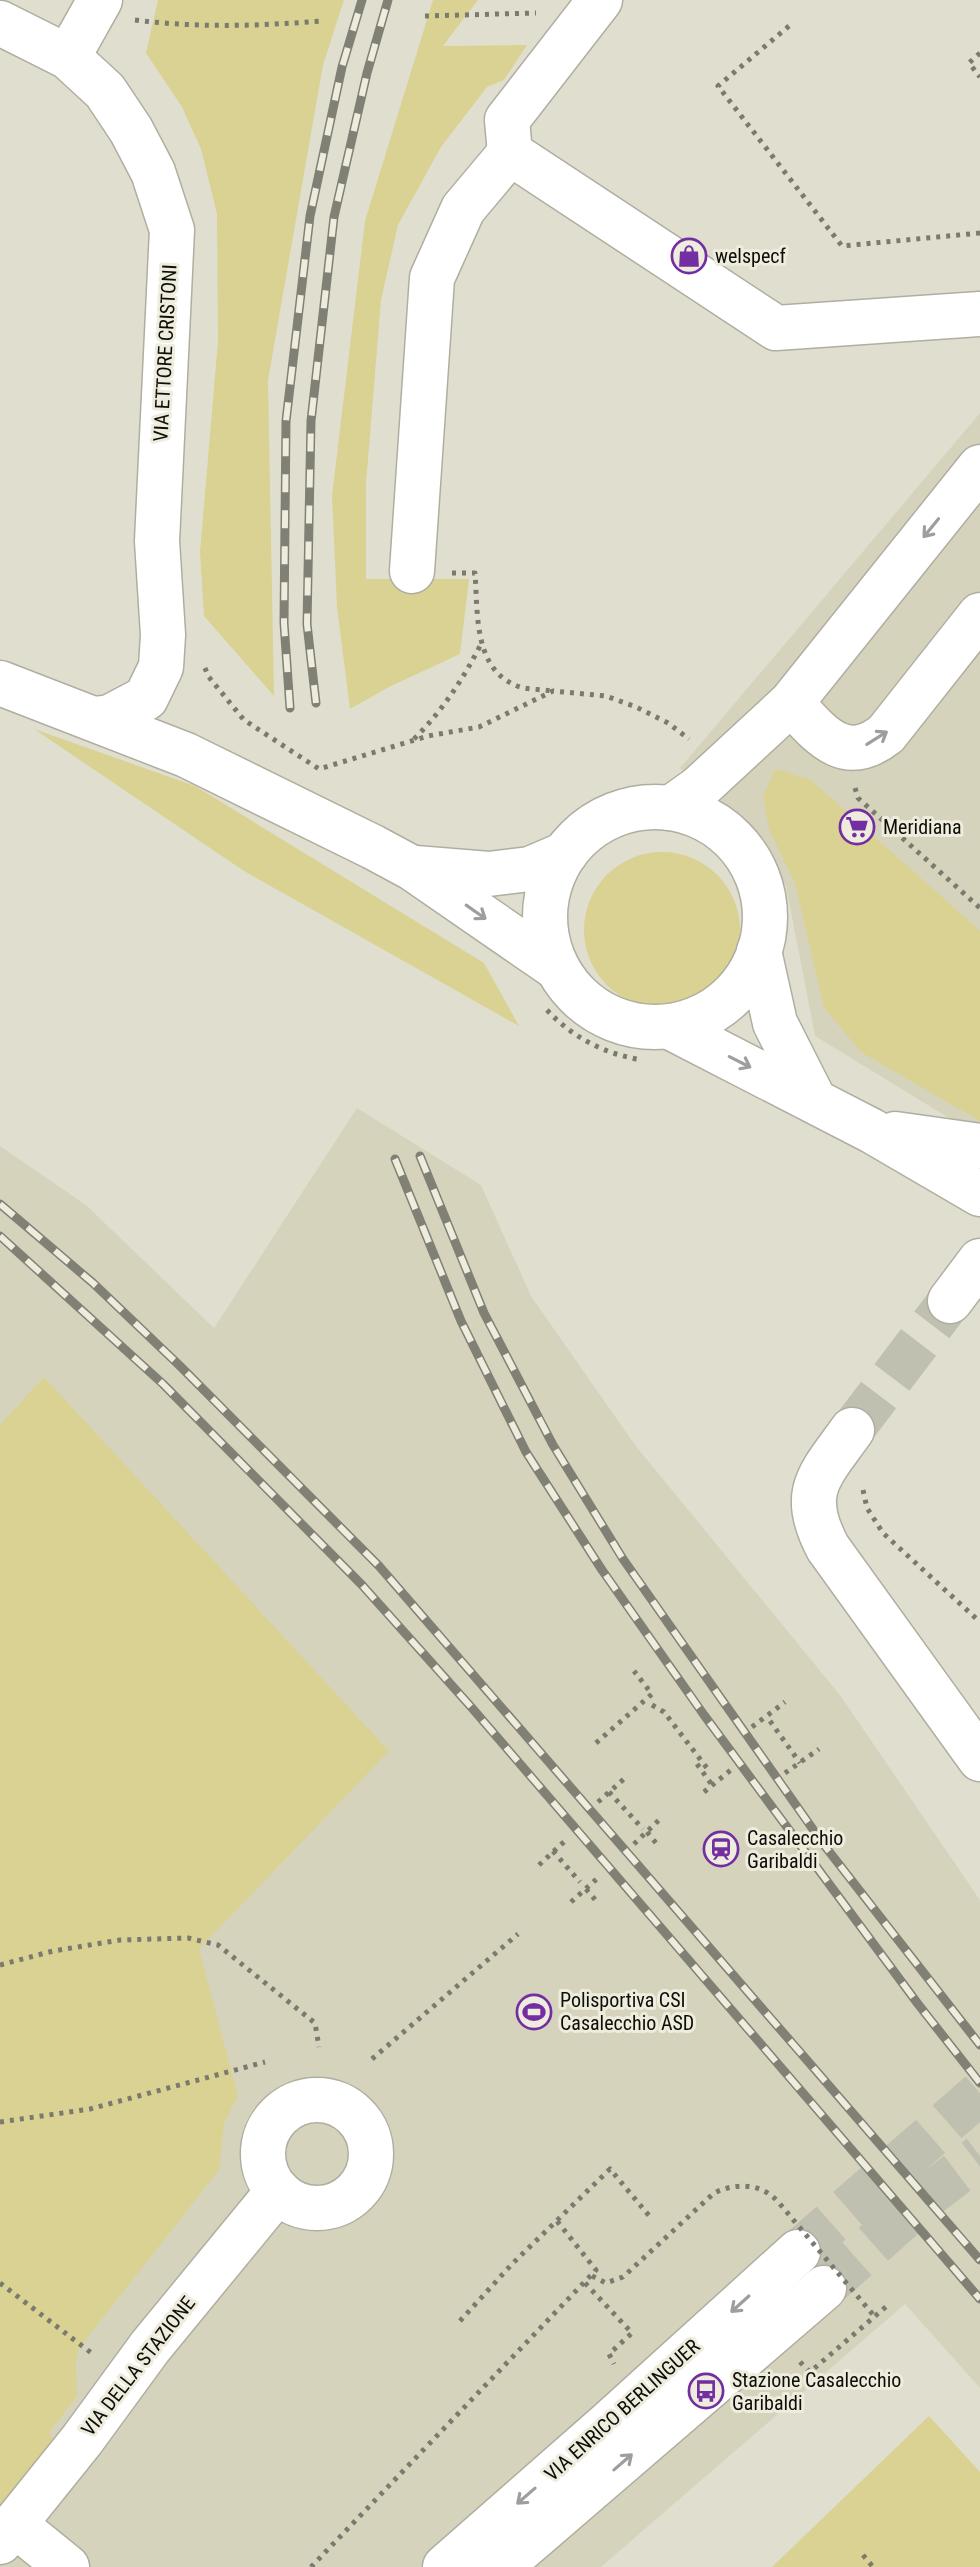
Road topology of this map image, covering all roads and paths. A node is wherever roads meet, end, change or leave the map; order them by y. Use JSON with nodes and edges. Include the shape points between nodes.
{"nodes":[{"id":1,"x":100,"y":0,"type":"edge"},
{"id":2,"x":600,"y":0,"type":"edge"},
{"id":3,"x":534,"y":13,"type":"dead end"},
{"id":4,"x":425,"y":16,"type":"dead end"},
{"id":5,"x":321,"y":21,"type":"dead end"},
{"id":6,"x":0,"y":23,"type":"edge"},
{"id":7,"x":789,"y":26,"type":"dead end"},
{"id":8,"x":980,"y":53,"type":"edge"},
{"id":9,"x":68,"y":57,"type":"junction"},
{"id":10,"x":980,"y":77,"type":"edge"},
{"id":11,"x":510,"y":153,"type":"junction"},
{"id":12,"x":980,"y":233,"type":"edge"},
{"id":13,"x":980,"y":314,"type":"edge"},
{"id":14,"x":980,"y":467,"type":"edge"},
{"id":15,"x":412,"y":571,"type":"joint"},
{"id":16,"x":980,"y":615,"type":"edge"},
{"id":17,"x":481,"y":646,"type":"junction"},
{"id":18,"x":161,"y":667,"type":"junction"},
{"id":19,"x":0,"y":683,"type":"edge"},
{"id":20,"x":553,"y":691,"type":"junction"},
{"id":21,"x":791,"y":703,"type":"junction"},
{"id":22,"x":95,"y":719,"type":"junction"},
{"id":23,"x":412,"y":741,"type":"junction"},
{"id":24,"x":693,"y":742,"type":"dead end"},
{"id":25,"x":834,"y":743,"type":"junction"},
{"id":26,"x":186,"y":755,"type":"junction"},
{"id":27,"x":319,"y":769,"type":"dead end"},
{"id":28,"x":688,"y":814,"type":"junction"},
{"id":29,"x":565,"y":854,"type":"junction"},
{"id":30,"x":412,"y":868,"type":"junction"},
{"id":31,"x":980,"y":908,"type":"edge"},
{"id":32,"x":759,"y":951,"type":"junction"},
{"id":33,"x":557,"y":968,"type":"junction"},
{"id":34,"x":670,"y":1027,"type":"junction"},
{"id":35,"x":814,"y":1100,"type":"junction"},
{"id":36,"x":872,"y":1131,"type":"junction"},
{"id":37,"x":980,"y":1146,"type":"edge"},
{"id":38,"x":980,"y":1194,"type":"edge"},
{"id":39,"x":980,"y":1261,"type":"edge"},
{"id":40,"x":950,"y":1301,"type":"tunnel mouth"},
{"id":41,"x":852,"y":1430,"type":"tunnel mouth"},
{"id":42,"x":862,"y":1485,"type":"dead end"},
{"id":43,"x":980,"y":1622,"type":"edge"},
{"id":44,"x":634,"y":1671,"type":"dead end"},
{"id":45,"x":785,"y":1702,"type":"dead end"},
{"id":46,"x":652,"y":1705,"type":"dead end"},
{"id":47,"x":761,"y":1710,"type":"dead end"},
{"id":48,"x":768,"y":1719,"type":"junction"},
{"id":49,"x":752,"y":1727,"type":"dead end"},
{"id":50,"x":596,"y":1743,"type":"dead end"},
{"id":51,"x":819,"y":1749,"type":"dead end"},
{"id":52,"x":980,"y":1759,"type":"edge"},
{"id":53,"x":800,"y":1763,"type":"junction"},
{"id":54,"x":697,"y":1764,"type":"dead end"},
{"id":55,"x":732,"y":1769,"type":"dead end"},
{"id":56,"x":710,"y":1772,"type":"dead end"},
{"id":57,"x":785,"y":1773,"type":"dead end"},
{"id":58,"x":625,"y":1778,"type":"dead end"},
{"id":59,"x":712,"y":1785,"type":"junction"},
{"id":60,"x":609,"y":1792,"type":"junction"},
{"id":61,"x":704,"y":1792,"type":"dead end"},
{"id":62,"x":598,"y":1802,"type":"dead end"},
{"id":63,"x":660,"y":1819,"type":"dead end"},
{"id":64,"x":645,"y":1830,"type":"junction"},
{"id":65,"x":568,"y":1838,"type":"dead end"},
{"id":66,"x":656,"y":1843,"type":"dead end"},
{"id":67,"x":634,"y":1844,"type":"dead end"},
{"id":68,"x":553,"y":1851,"type":"junction"},
{"id":69,"x":539,"y":1865,"type":"dead end"},
{"id":70,"x":600,"y":1876,"type":"dead end"},
{"id":71,"x":580,"y":1882,"type":"dead end"},
{"id":72,"x":586,"y":1889,"type":"junction"},
{"id":73,"x":571,"y":1902,"type":"dead end"},
{"id":74,"x":597,"y":1902,"type":"dead end"},
{"id":75,"x":518,"y":1934,"type":"dead end"},
{"id":76,"x":0,"y":1965,"type":"edge"},
{"id":77,"x":319,"y":2047,"type":"dead end"},
{"id":78,"x":372,"y":2059,"type":"dead end"},
{"id":79,"x":265,"y":2062,"type":"dead end"},
{"id":80,"x":0,"y":2122,"type":"edge"},
{"id":81,"x":278,"y":2191,"type":"dead end"},
{"id":82,"x":651,"y":2218,"type":"dead end"},
{"id":83,"x":557,"y":2221,"type":"junction"},
{"id":84,"x":798,"y":2252,"type":"tunnel mouth"},
{"id":85,"x":592,"y":2276,"type":"junction"},
{"id":86,"x":0,"y":2283,"type":"edge"},
{"id":87,"x":585,"y":2283,"type":"junction"},
{"id":88,"x":824,"y":2288,"type":"tunnel mouth"},
{"id":89,"x":888,"y":2305,"type":"dead end"},
{"id":90,"x":875,"y":2317,"type":"junction"},
{"id":91,"x":460,"y":2321,"type":"dead end"},
{"id":92,"x":94,"y":2355,"type":"dead end"},
{"id":93,"x":616,"y":2369,"type":"dead end"},
{"id":94,"x":810,"y":2372,"type":"dead end"},
{"id":95,"x":7,"y":2533,"type":"edge"},
{"id":96,"x":863,"y":2555,"type":"dead end"},
{"id":97,"x":67,"y":2567,"type":"edge"},
{"id":98,"x":311,"y":2567,"type":"edge"},
{"id":99,"x":445,"y":2567,"type":"edge"},
{"id":100,"x":500,"y":2567,"type":"edge"},
{"id":101,"x":873,"y":2567,"type":"edge"}],
"edges":[{"from":1,"to":5,"type":"path","via":[[132,20],[246,27]]},
{"from":1,"to":9,"type":"street"},
{"from":2,"to":11,"type":"street","via":[[507,120]]},
{"from":3,"to":4,"type":"path"},
{"from":6,"to":9,"type":"street","name":"VIA ETTORE CRISTONI"},
{"from":7,"to":12,"type":"path","via":[[718,86],[842,246]]},
{"from":8,"to":10,"type":"path","via":[[969,63]]},
{"from":9,"to":18,"type":"street","name":"VIA ETTORE CRISTONI","via":[[105,91],[131,130],[153,172],[172,230],[157,541]]},
{"from":11,"to":13,"type":"street","via":[[776,328]]},
{"from":11,"to":15,"type":"street","via":[[463,209],[432,278]]},
{"from":14,"to":21,"type":"street","one_way":true},
{"from":15,"to":17,"type":"path","via":[[475,573]]},
{"from":25,"to":16,"type":"street","one_way":true,"via":[[872,745],[886,734]]},
{"from":17,"to":20,"type":"path","via":[[500,676],[517,686]]},
{"from":17,"to":23,"type":"path","via":[[445,705]]},
{"from":18,"to":22,"type":"street","name":"VIA ETTORE CRISTONI","via":[[146,698]]},
{"from":18,"to":26,"type":"street","via":[[169,724]]},
{"from":19,"to":22,"type":"street"},
{"from":20,"to":23,"type":"path","via":[[479,727]]},
{"from":20,"to":24,"type":"path","via":[[606,696],[668,723]]},
{"from":21,"to":25,"type":"street"},
{"from":21,"to":28,"type":"street","via":[[699,788]]},
{"from":22,"to":26,"type":"street"},
{"from":23,"to":27,"type":"path"},
{"from":25,"to":28,"type":"street","via":[[786,746],[761,758]]},
{"from":25,"to":31,"type":"path","via":[[858,798]]},
{"from":26,"to":30,"type":"street"},
{"from":28,"to":29,"type":"street","via":[[635,809],[611,816],[591,827]]},
{"from":28,"to":32,"type":"street","via":[[727,834],[745,854],[761,887],[765,916]]},
{"from":29,"to":30,"type":"street","via":[[530,869],[489,874]]},
{"from":29,"to":33,"type":"street","via":[[547,895],[544,923]]},
{"from":30,"to":33,"type":"street","one_way":true},
{"from":32,"to":34,"type":"street","via":[[745,980],[727,1000],[701,1017]]},
{"from":32,"to":35,"type":"street","via":[[775,1023]]},
{"from":33,"to":34,"type":"street","via":[[569,988],[598,1012],[635,1026]]},
{"from":34,"to":35,"type":"street","one_way":true},
{"from":35,"to":36,"type":"street"},
{"from":36,"to":37,"type":"street"},
{"from":36,"to":38,"type":"street"},
{"from":39,"to":40,"type":"street"},
{"from":41,"to":52,"type":"street","via":[[822,1469],[813,1513],[818,1529]]},
{"from":42,"to":43,"type":"path","via":[[867,1508],[883,1533]]},
{"from":44,"to":50,"type":"path","via":[[652,1694]]},
{"from":45,"to":48,"type":"path"},
{"from":46,"to":56,"type":"path","via":[[664,1712]]},
{"from":47,"to":48,"type":"path"},
{"from":48,"to":49,"type":"path"},
{"from":48,"to":53,"type":"path"},
{"from":51,"to":53,"type":"path"},
{"from":53,"to":57,"type":"path"},
{"from":54,"to":59,"type":"path"},
{"from":55,"to":59,"type":"path"},
{"from":58,"to":60,"type":"path"},
{"from":59,"to":61,"type":"path"},
{"from":60,"to":62,"type":"path"},
{"from":60,"to":64,"type":"path"},
{"from":63,"to":64,"type":"path"},
{"from":64,"to":66,"type":"path"},
{"from":64,"to":67,"type":"path"},
{"from":65,"to":68,"type":"path"},
{"from":68,"to":69,"type":"path"},
{"from":68,"to":71,"type":"path"},
{"from":70,"to":72,"type":"path"},
{"from":72,"to":73,"type":"path"},
{"from":72,"to":74,"type":"path"},
{"from":75,"to":78,"type":"path"},
{"from":76,"to":77,"type":"path","via":[[120,1940],[188,1938],[218,1945],[315,2023]]},
{"from":79,"to":80,"type":"path","via":[[90,2109]]},
{"from":81,"to":95,"type":"street","name":"VIA DELLA STAZIONE"},
{"from":82,"to":83,"type":"path","via":[[610,2169]]},
{"from":83,"to":85,"type":"path","via":[[596,2270]]},
{"from":83,"to":91,"type":"path"},
{"from":84,"to":99,"type":"street","name":"VIA ENRICO BERLINGUER","one_way":true},
{"from":85,"to":87,"type":"path"},
{"from":85,"to":90,"type":"path","bridge":true,"via":[[606,2283],[623,2277],[714,2193],[728,2186],[760,2189],[780,2204]]},
{"from":86,"to":92,"type":"path"},
{"from":87,"to":93,"type":"path","via":[[632,2333],[609,2354]]},
{"from":87,"to":98,"type":"path"},
{"from":100,"to":88,"type":"street","name":"VIA ENRICO BERLINGUER","one_way":true},
{"from":89,"to":90,"type":"path"},
{"from":90,"to":94,"type":"path"},
{"from":95,"to":97,"type":"street"},
{"from":96,"to":101,"type":"path"}]}
